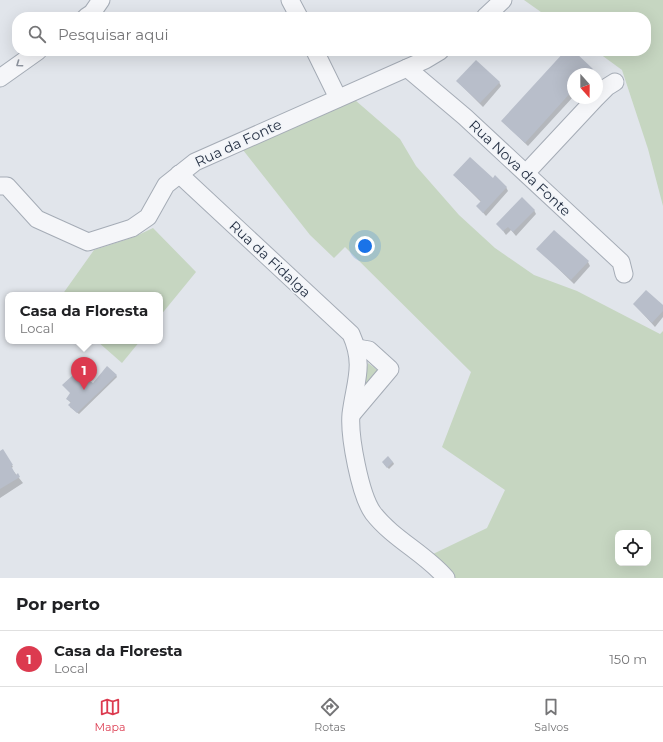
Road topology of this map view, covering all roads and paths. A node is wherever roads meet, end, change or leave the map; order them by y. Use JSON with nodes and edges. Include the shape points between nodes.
{"nodes":[{"id":1,"x":290,"y":0,"type":"edge"},
{"id":2,"x":503,"y":0,"type":"edge"},
{"id":3,"x":296,"y":12,"type":"edge"},
{"id":4,"x":490,"y":12,"type":"edge"},
{"id":5,"x":31,"y":56,"type":"edge"},
{"id":6,"x":317,"y":56,"type":"edge"},
{"id":7,"x":430,"y":56,"type":"edge"},
{"id":8,"x":407,"y":68,"type":"junction"},
{"id":9,"x":0,"y":78,"type":"edge"},
{"id":10,"x":615,"y":82,"type":"dead end"},
{"id":11,"x":603,"y":91,"type":"edge"},
{"id":12,"x":338,"y":98,"type":"junction"},
{"id":13,"x":591,"y":104,"type":"edge"},
{"id":14,"x":526,"y":173,"type":"junction"},
{"id":15,"x":179,"y":174,"type":"junction"},
{"id":16,"x":4,"y":186,"type":"edge"},
{"id":17,"x":624,"y":274,"type":"dead end"},
{"id":18,"x":357,"y":348,"type":"junction"},
{"id":19,"x":351,"y":415,"type":"junction"},
{"id":20,"x":446,"y":578,"type":"edge"}],
"edges":[{"from":1,"to":3,"type":"street"},
{"from":2,"to":4,"type":"street"},
{"from":5,"to":9,"type":"street","one_way":true},
{"from":6,"to":12,"type":"street"},
{"from":7,"to":8,"type":"street","name":"Rua da Fonte"},
{"from":8,"to":12,"type":"street","name":"Rua da Fonte"},
{"from":8,"to":14,"type":"street","name":"Rua Nova da Fonte"},
{"from":10,"to":11,"type":"street"},
{"from":12,"to":15,"type":"street","name":"Rua da Fonte","via":[[195,162]]},
{"from":13,"to":14,"type":"street"},
{"from":14,"to":17,"type":"street","name":"Rua Nova da Fonte","via":[[621,262]]},
{"from":15,"to":16,"type":"street","name":"Rua da Fonte","via":[[166,186],[148,217],[132,228],[88,242],[37,219]]},
{"from":15,"to":18,"type":"street","name":"Rua da Fidalga","via":[[351,334]]},
{"from":18,"to":19,"type":"street","name":"Rua da Fidalga","via":[[360,365]]},
{"from":18,"to":19,"type":"street","via":[[369,350],[390,369]]},
{"from":19,"to":20,"type":"street","name":"Rua da Fidalga","via":[[360,482],[373,512],[388,530]]}]}
